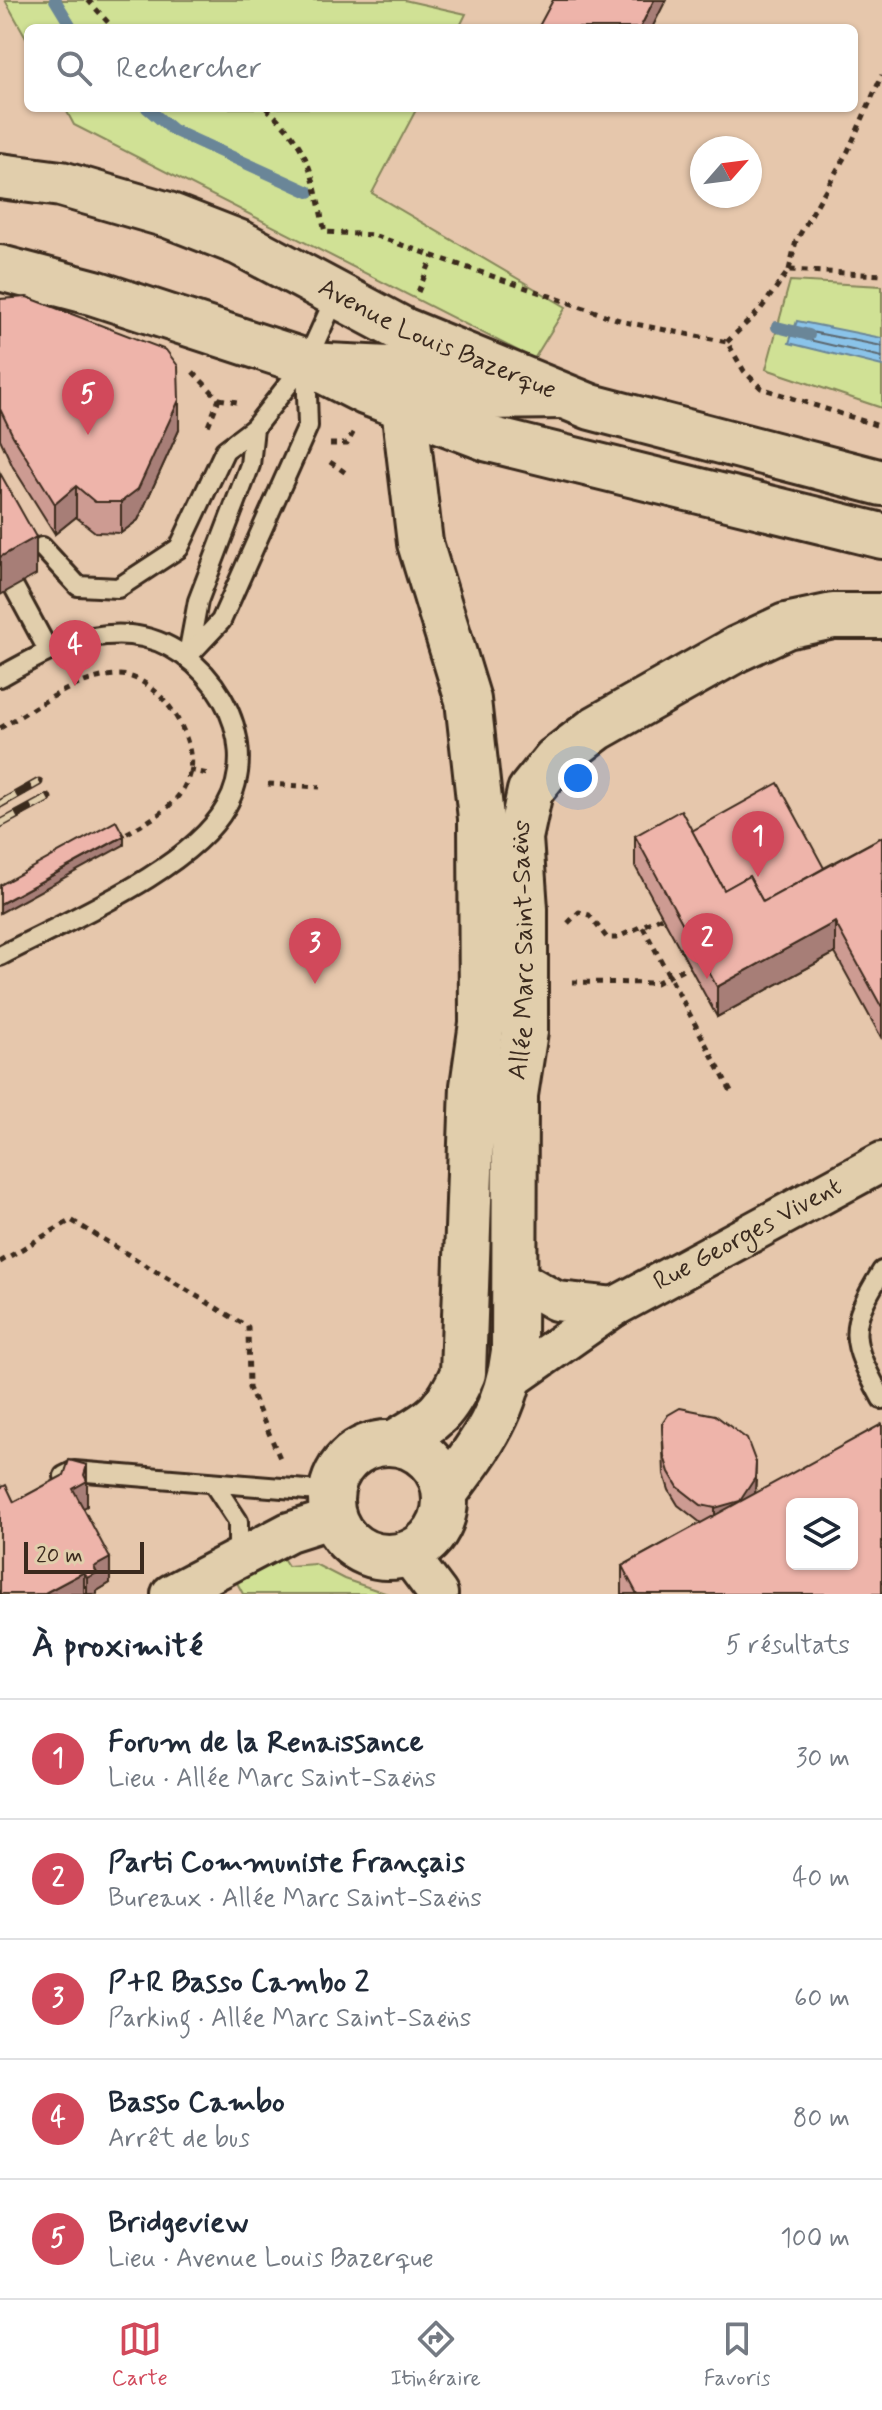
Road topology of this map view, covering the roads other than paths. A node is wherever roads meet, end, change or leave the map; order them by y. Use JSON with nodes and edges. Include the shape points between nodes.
{"nodes":[{"id":1,"x":0,"y":176,"type":"edge"},
{"id":2,"x":0,"y":268,"type":"edge"},
{"id":3,"x":337,"y":294,"type":"junction"},
{"id":4,"x":306,"y":362,"type":"junction"},
{"id":5,"x":570,"y":399,"type":"junction"},
{"id":6,"x":404,"y":407,"type":"junction"},
{"id":7,"x":254,"y":428,"type":"junction"},
{"id":8,"x":882,"y":483,"type":"edge"},
{"id":9,"x":882,"y":536,"type":"edge"},
{"id":10,"x":42,"y":547,"type":"dead end"},
{"id":11,"x":14,"y":587,"type":"edge"},
{"id":12,"x":882,"y":616,"type":"edge"},
{"id":13,"x":48,"y":650,"type":"junction"},
{"id":14,"x":188,"y":656,"type":"junction"},
{"id":15,"x":0,"y":677,"type":"edge"},
{"id":16,"x":0,"y":956,"type":"edge"},
{"id":17,"x":882,"y":1162,"type":"edge"},
{"id":18,"x":882,"y":1271,"type":"edge"},
{"id":19,"x":512,"y":1276,"type":"junction"},
{"id":20,"x":556,"y":1301,"type":"junction"},
{"id":21,"x":614,"y":1307,"type":"junction"},
{"id":22,"x":513,"y":1322,"type":"junction"},
{"id":23,"x":464,"y":1349,"type":"junction"},
{"id":24,"x":510,"y":1380,"type":"junction"},
{"id":25,"x":882,"y":1399,"type":"edge"},
{"id":26,"x":394,"y":1443,"type":"junction"},
{"id":27,"x":213,"y":1483,"type":"junction"},
{"id":28,"x":49,"y":1484,"type":"edge"},
{"id":29,"x":445,"y":1493,"type":"junction"},
{"id":30,"x":332,"y":1505,"type":"junction"},
{"id":31,"x":408,"y":1554,"type":"junction"},
{"id":32,"x":238,"y":1557,"type":"junction"},
{"id":33,"x":171,"y":1594,"type":"edge"},
{"id":34,"x":438,"y":1594,"type":"edge"}],
"edges":[{"from":1,"to":3,"type":"street","name":"Avenue Louis Bazerque","via":[[61,184],[168,215],[240,243]]},
{"from":2,"to":4,"type":"street"},
{"from":3,"to":4,"type":"lane"},
{"from":3,"to":5,"type":"street","name":"Avenue Louis Bazerque","via":[[403,330]]},
{"from":4,"to":5,"type":"street","via":[[389,366],[485,400]]},
{"from":4,"to":6,"type":"street"},
{"from":4,"to":7,"type":"lane"},
{"from":4,"to":14,"type":"lane","via":[[308,426],[221,621]]},
{"from":5,"to":8,"type":"street","name":"Avenue Louis Bazerque"},
{"from":6,"to":9,"type":"street","via":[[503,443]]},
{"from":6,"to":23,"type":"street","name":"Allée Marc Saint-Saëns","via":[[420,543],[468,700],[481,818],[482,1023],[473,1086]]},
{"from":7,"to":10,"type":"lane","via":[[225,450],[179,548],[118,588],[78,586]]},
{"from":7,"to":14,"type":"lane","via":[[250,465],[198,601]]},
{"from":11,"to":13,"type":"lane"},
{"from":12,"to":19,"type":"street","name":"Allée Marc Saint-Saëns","via":[[833,616],[786,626],[737,649],[597,728],[555,760],[530,791],[520,838],[525,1031],[515,1095]]},
{"from":13,"to":14,"type":"lane","via":[[80,637],[130,635],[153,639]]},
{"from":13,"to":15,"type":"lane"},
{"from":14,"to":16,"type":"lane","via":[[223,698],[240,742],[227,806],[207,834],[157,872]]},
{"from":17,"to":21,"type":"street","name":"Rue Georges Vivent"},
{"from":18,"to":25,"type":"lane","via":[[856,1323],[863,1364]]},
{"from":19,"to":20,"type":"street"},
{"from":19,"to":22,"type":"street","name":"Allée Marc Saint-Saëns"},
{"from":20,"to":21,"type":"street"},
{"from":20,"to":22,"type":"street"},
{"from":21,"to":24,"type":"street","name":"Rue Georges Vivent"},
{"from":22,"to":23,"type":"street"},
{"from":22,"to":24,"type":"street","name":"Allée Marc Saint-Saëns"},
{"from":23,"to":26,"type":"street","name":"Allée Marc Saint-Saëns","via":[[463,1373],[449,1404],[435,1419]]},
{"from":24,"to":29,"type":"street","name":"Allée Marc Saint-Saëns","via":[[496,1421]]},
{"from":26,"to":29,"type":"street","via":[[429,1459]]},
{"from":26,"to":30,"type":"street","via":[[370,1445],[348,1458],[334,1479]]},
{"from":27,"to":28,"type":"lane","via":[[74,1471]]},
{"from":27,"to":30,"type":"lane","via":[[285,1487]]},
{"from":27,"to":32,"type":"lane","via":[[238,1521]]},
{"from":29,"to":31,"type":"street","via":[[437,1530]]},
{"from":30,"to":31,"type":"street","via":[[345,1538],[363,1552]]},
{"from":30,"to":32,"type":"street"},
{"from":31,"to":34,"type":"street"},
{"from":32,"to":33,"type":"street"}]}
